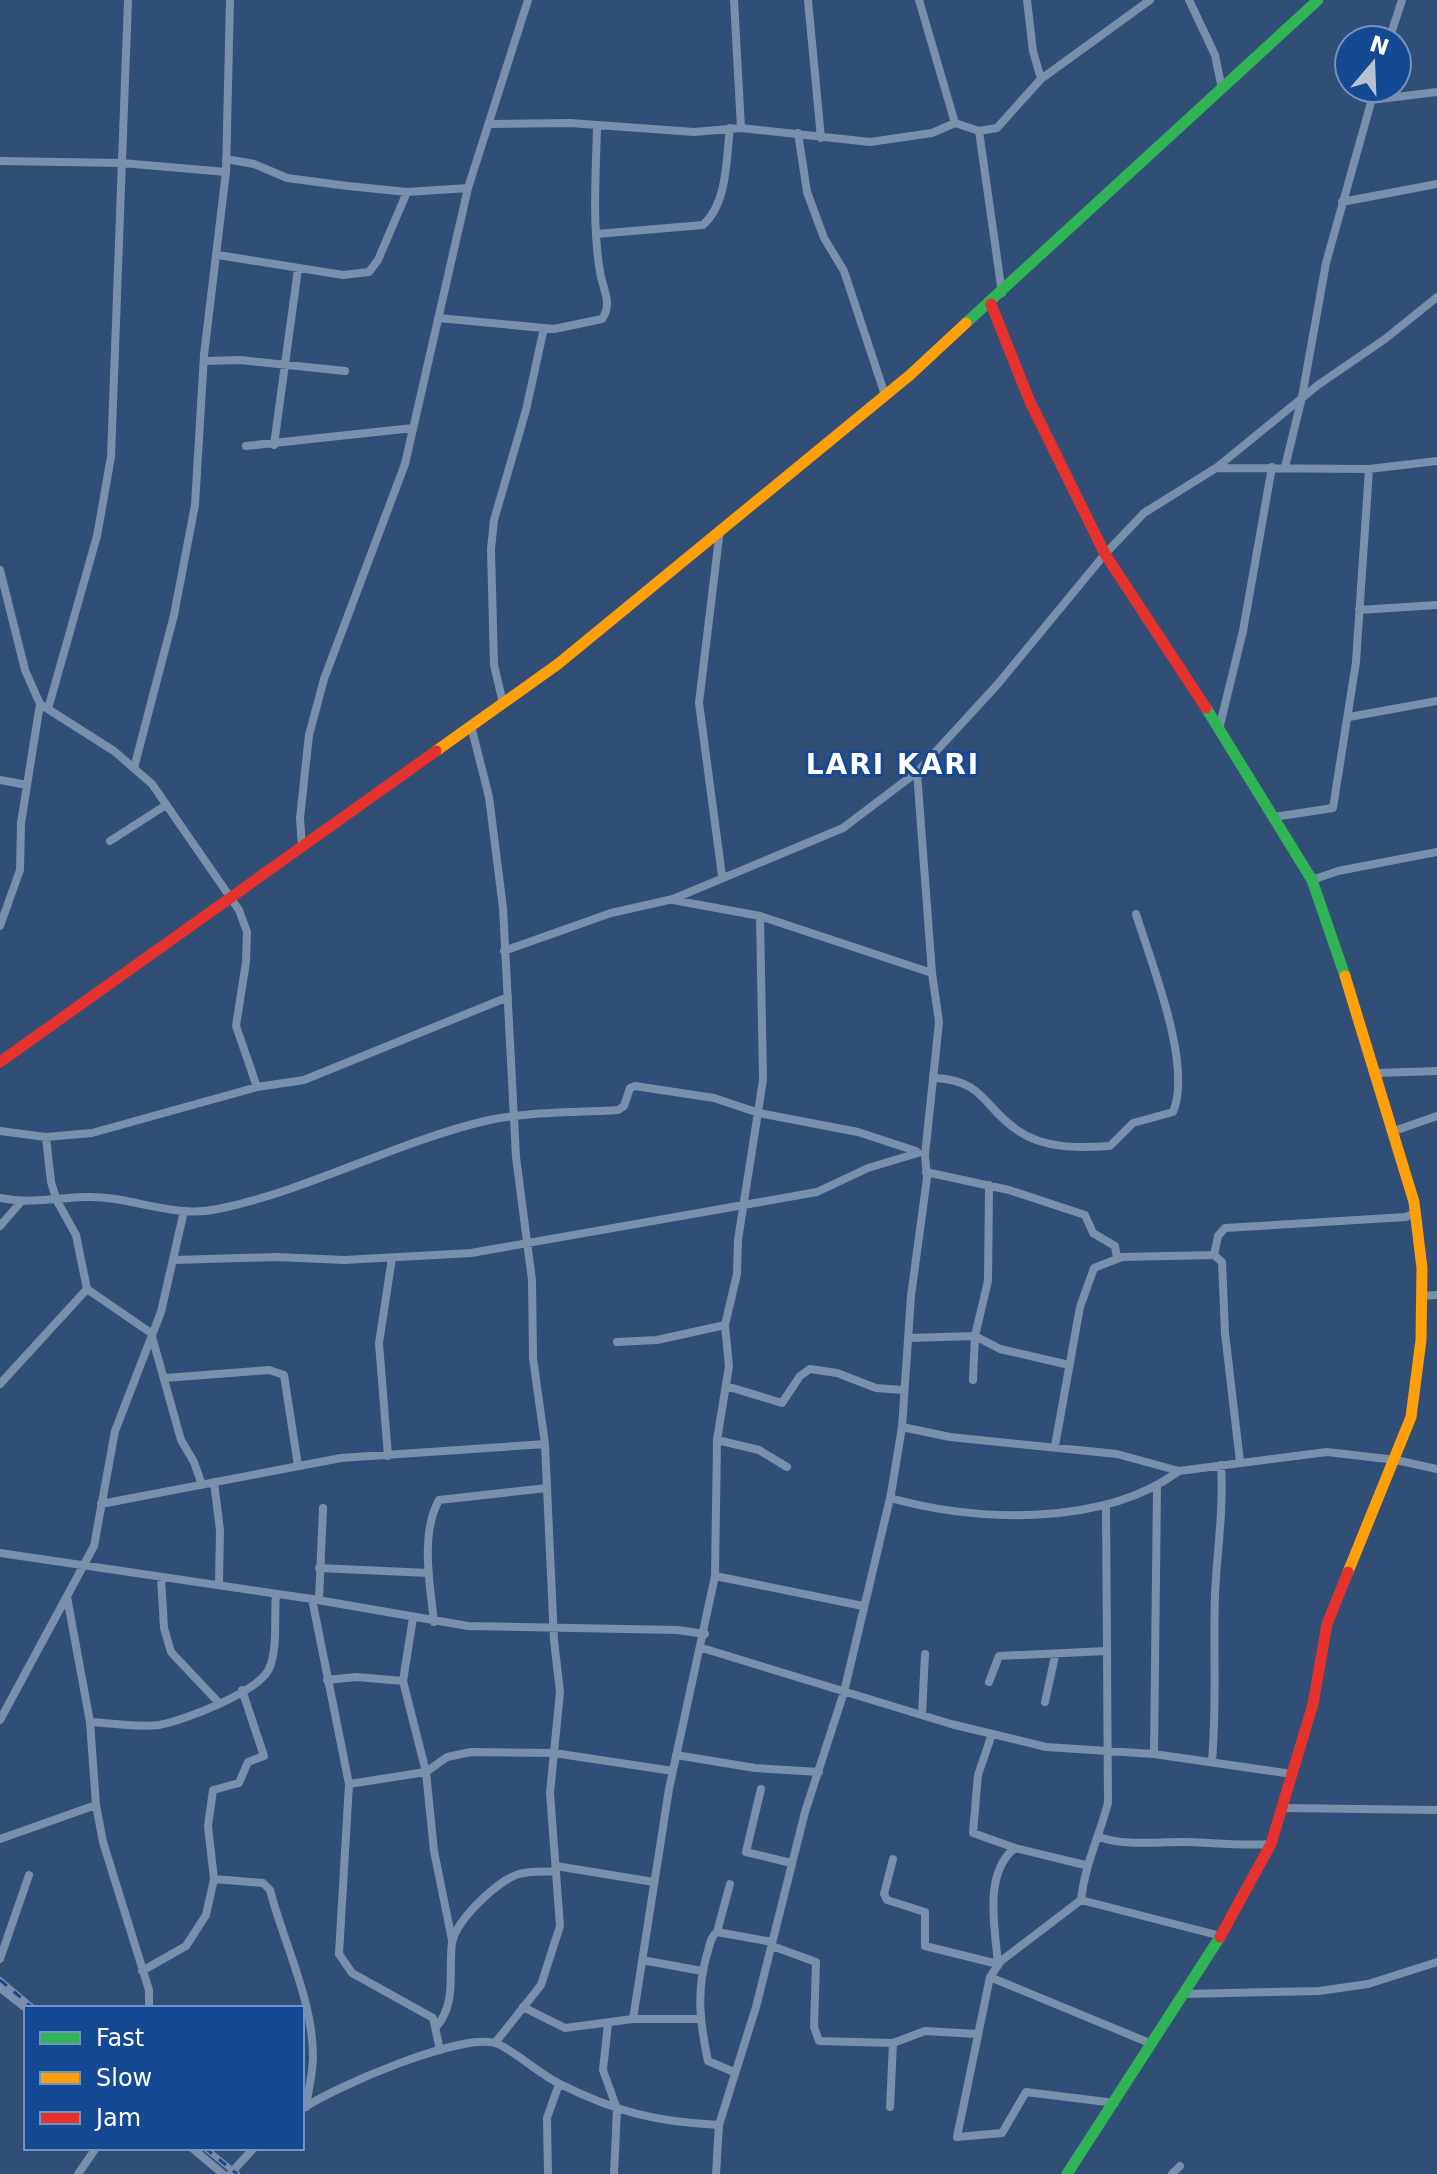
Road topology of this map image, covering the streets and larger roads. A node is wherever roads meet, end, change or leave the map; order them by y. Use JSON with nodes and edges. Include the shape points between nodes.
{"nodes":[{"id":1,"x":128,"y":0,"type":"edge"},
{"id":2,"x":230,"y":0,"type":"edge"},
{"id":3,"x":528,"y":0,"type":"edge"},
{"id":4,"x":734,"y":0,"type":"edge"},
{"id":5,"x":808,"y":0,"type":"edge"},
{"id":6,"x":919,"y":0,"type":"edge"},
{"id":7,"x":1027,"y":0,"type":"edge"},
{"id":8,"x":1150,"y":0,"type":"edge"},
{"id":9,"x":1189,"y":0,"type":"edge"},
{"id":10,"x":1318,"y":0,"type":"edge"},
{"id":11,"x":1402,"y":0,"type":"edge"},
{"id":12,"x":1394,"y":24,"type":"edge"},
{"id":13,"x":1041,"y":79,"type":"junction"},
{"id":14,"x":1222,"y":89,"type":"junction"},
{"id":15,"x":1437,"y":92,"type":"edge"},
{"id":16,"x":1413,"y":95,"type":"edge"},
{"id":17,"x":1370,"y":104,"type":"edge"},
{"id":18,"x":955,"y":123,"type":"junction"},
{"id":19,"x":489,"y":124,"type":"junction"},
{"id":20,"x":597,"y":125,"type":"junction"},
{"id":21,"x":730,"y":128,"type":"junction"},
{"id":22,"x":741,"y":128,"type":"junction"},
{"id":23,"x":979,"y":131,"type":"junction"},
{"id":24,"x":798,"y":133,"type":"junction"},
{"id":25,"x":821,"y":138,"type":"junction"},
{"id":26,"x":226,"y":159,"type":"junction"},
{"id":27,"x":0,"y":161,"type":"edge"},
{"id":28,"x":122,"y":163,"type":"junction"},
{"id":29,"x":226,"y":172,"type":"junction"},
{"id":30,"x":1437,"y":184,"type":"edge"},
{"id":31,"x":468,"y":188,"type":"junction"},
{"id":32,"x":407,"y":192,"type":"junction"},
{"id":33,"x":1342,"y":202,"type":"junction"},
{"id":34,"x":597,"y":234,"type":"junction"},
{"id":35,"x":218,"y":255,"type":"junction"},
{"id":36,"x":298,"y":269,"type":"junction"},
{"id":37,"x":1002,"y":293,"type":"junction"},
{"id":38,"x":1437,"y":297,"type":"edge"},
{"id":39,"x":991,"y":304,"type":"junction"},
{"id":40,"x":438,"y":318,"type":"junction"},
{"id":41,"x":544,"y":328,"type":"junction"},
{"id":42,"x":204,"y":361,"type":"junction"},
{"id":43,"x":284,"y":364,"type":"junction"},
{"id":44,"x":345,"y":371,"type":"dead end"},
{"id":45,"x":885,"y":395,"type":"junction"},
{"id":46,"x":1302,"y":397,"type":"junction"},
{"id":47,"x":413,"y":428,"type":"junction"},
{"id":48,"x":274,"y":445,"type":"junction"},
{"id":49,"x":246,"y":446,"type":"dead end"},
{"id":50,"x":1437,"y":461,"type":"edge"},
{"id":51,"x":1272,"y":467,"type":"junction"},
{"id":52,"x":1285,"y":467,"type":"junction"},
{"id":53,"x":1216,"y":468,"type":"junction"},
{"id":54,"x":1369,"y":469,"type":"junction"},
{"id":55,"x":720,"y":529,"type":"junction"},
{"id":56,"x":1105,"y":554,"type":"junction"},
{"id":57,"x":0,"y":570,"type":"edge"},
{"id":58,"x":1437,"y":605,"type":"edge"},
{"id":59,"x":1359,"y":610,"type":"junction"},
{"id":60,"x":1437,"y":701,"type":"edge"},
{"id":61,"x":503,"y":703,"type":"junction"},
{"id":62,"x":44,"y":707,"type":"junction"},
{"id":63,"x":1349,"y":717,"type":"junction"},
{"id":64,"x":471,"y":726,"type":"junction"},
{"id":65,"x":1219,"y":729,"type":"junction"},
{"id":66,"x":134,"y":768,"type":"junction"},
{"id":67,"x":917,"y":772,"type":"junction"},
{"id":68,"x":0,"y":780,"type":"edge"},
{"id":69,"x":27,"y":785,"type":"junction"},
{"id":70,"x":166,"y":805,"type":"junction"},
{"id":71,"x":1274,"y":817,"type":"junction"},
{"id":72,"x":110,"y":841,"type":"dead end"},
{"id":73,"x":302,"y":847,"type":"junction"},
{"id":74,"x":1437,"y":852,"type":"edge"},
{"id":75,"x":722,"y":876,"type":"junction"},
{"id":76,"x":1312,"y":880,"type":"junction"},
{"id":77,"x":0,"y":889,"type":"edge"},
{"id":78,"x":12,"y":893,"type":"junction"},
{"id":79,"x":232,"y":898,"type":"junction"},
{"id":80,"x":673,"y":899,"type":"junction"},
{"id":81,"x":1136,"y":914,"type":"dead end"},
{"id":82,"x":760,"y":916,"type":"junction"},
{"id":83,"x":0,"y":926,"type":"edge"},
{"id":84,"x":504,"y":951,"type":"junction"},
{"id":85,"x":932,"y":973,"type":"junction"},
{"id":86,"x":508,"y":997,"type":"junction"},
{"id":87,"x":0,"y":1062,"type":"edge"},
{"id":88,"x":1437,"y":1071,"type":"edge"},
{"id":89,"x":1376,"y":1073,"type":"junction"},
{"id":90,"x":935,"y":1078,"type":"junction"},
{"id":91,"x":257,"y":1087,"type":"junction"},
{"id":92,"x":759,"y":1113,"type":"junction"},
{"id":93,"x":513,"y":1116,"type":"junction"},
{"id":94,"x":1437,"y":1116,"type":"edge"},
{"id":95,"x":0,"y":1131,"type":"edge"},
{"id":96,"x":1394,"y":1131,"type":"junction"},
{"id":97,"x":46,"y":1137,"type":"junction"},
{"id":98,"x":920,"y":1153,"type":"junction"},
{"id":99,"x":926,"y":1172,"type":"junction"},
{"id":100,"x":989,"y":1185,"type":"junction"},
{"id":101,"x":0,"y":1198,"type":"edge"},
{"id":102,"x":57,"y":1201,"type":"junction"},
{"id":103,"x":20,"y":1203,"type":"junction"},
{"id":104,"x":744,"y":1205,"type":"junction"},
{"id":105,"x":184,"y":1211,"type":"junction"},
{"id":106,"x":1415,"y":1213,"type":"junction"},
{"id":107,"x":0,"y":1226,"type":"edge"},
{"id":108,"x":526,"y":1243,"type":"junction"},
{"id":109,"x":1214,"y":1255,"type":"junction"},
{"id":110,"x":392,"y":1258,"type":"junction"},
{"id":111,"x":1117,"y":1258,"type":"junction"},
{"id":112,"x":174,"y":1260,"type":"junction"},
{"id":113,"x":87,"y":1289,"type":"junction"},
{"id":114,"x":1437,"y":1295,"type":"edge"},
{"id":115,"x":1423,"y":1296,"type":"junction"},
{"id":116,"x":725,"y":1325,"type":"junction"},
{"id":117,"x":151,"y":1333,"type":"junction"},
{"id":118,"x":975,"y":1336,"type":"junction"},
{"id":119,"x":909,"y":1338,"type":"junction"},
{"id":120,"x":617,"y":1342,"type":"dead end"},
{"id":121,"x":1069,"y":1365,"type":"junction"},
{"id":122,"x":165,"y":1378,"type":"junction"},
{"id":123,"x":973,"y":1380,"type":"dead end"},
{"id":124,"x":0,"y":1384,"type":"edge"},
{"id":125,"x":726,"y":1386,"type":"junction"},
{"id":126,"x":903,"y":1390,"type":"junction"},
{"id":127,"x":902,"y":1427,"type":"junction"},
{"id":128,"x":717,"y":1440,"type":"junction"},
{"id":129,"x":545,"y":1444,"type":"junction"},
{"id":130,"x":1055,"y":1446,"type":"junction"},
{"id":131,"x":388,"y":1456,"type":"junction"},
{"id":132,"x":1396,"y":1460,"type":"junction"},
{"id":133,"x":1240,"y":1462,"type":"junction"},
{"id":134,"x":1221,"y":1465,"type":"junction"},
{"id":135,"x":298,"y":1466,"type":"junction"},
{"id":136,"x":787,"y":1467,"type":"dead end"},
{"id":137,"x":1437,"y":1469,"type":"edge"},
{"id":138,"x":1179,"y":1471,"type":"junction"},
{"id":139,"x":214,"y":1482,"type":"junction"},
{"id":140,"x":202,"y":1485,"type":"junction"},
{"id":141,"x":1157,"y":1487,"type":"junction"},
{"id":142,"x":547,"y":1488,"type":"junction"},
{"id":143,"x":890,"y":1498,"type":"junction"},
{"id":144,"x":101,"y":1504,"type":"junction"},
{"id":145,"x":1106,"y":1506,"type":"junction"},
{"id":146,"x":323,"y":1508,"type":"dead end"},
{"id":147,"x":0,"y":1553,"type":"edge"},
{"id":148,"x":83,"y":1567,"type":"junction"},
{"id":149,"x":319,"y":1568,"type":"junction"},
{"id":150,"x":428,"y":1573,"type":"junction"},
{"id":151,"x":715,"y":1576,"type":"junction"},
{"id":152,"x":161,"y":1577,"type":"junction"},
{"id":153,"x":219,"y":1585,"type":"junction"},
{"id":154,"x":276,"y":1594,"type":"junction"},
{"id":155,"x":67,"y":1597,"type":"junction"},
{"id":156,"x":315,"y":1599,"type":"junction"},
{"id":157,"x":863,"y":1606,"type":"junction"},
{"id":158,"x":413,"y":1618,"type":"junction"},
{"id":159,"x":434,"y":1622,"type":"junction"},
{"id":160,"x":556,"y":1628,"type":"junction"},
{"id":161,"x":705,"y":1634,"type":"junction"},
{"id":162,"x":702,"y":1648,"type":"junction"},
{"id":163,"x":1107,"y":1651,"type":"junction"},
{"id":164,"x":925,"y":1654,"type":"dead end"},
{"id":165,"x":1055,"y":1656,"type":"junction"},
{"id":166,"x":327,"y":1680,"type":"junction"},
{"id":167,"x":403,"y":1681,"type":"junction"},
{"id":168,"x":989,"y":1682,"type":"dead end"},
{"id":169,"x":242,"y":1690,"type":"junction"},
{"id":170,"x":844,"y":1692,"type":"junction"},
{"id":171,"x":1045,"y":1702,"type":"dead end"},
{"id":172,"x":219,"y":1703,"type":"junction"},
{"id":173,"x":922,"y":1714,"type":"junction"},
{"id":174,"x":0,"y":1720,"type":"edge"},
{"id":175,"x":90,"y":1722,"type":"junction"},
{"id":176,"x":992,"y":1734,"type":"junction"},
{"id":177,"x":1109,"y":1750,"type":"junction"},
{"id":178,"x":554,"y":1753,"type":"junction"},
{"id":179,"x":1154,"y":1754,"type":"junction"},
{"id":180,"x":676,"y":1755,"type":"junction"},
{"id":181,"x":1212,"y":1761,"type":"junction"},
{"id":182,"x":673,"y":1771,"type":"junction"},
{"id":183,"x":426,"y":1772,"type":"junction"},
{"id":184,"x":819,"y":1772,"type":"junction"},
{"id":185,"x":1292,"y":1774,"type":"junction"},
{"id":186,"x":349,"y":1784,"type":"junction"},
{"id":187,"x":761,"y":1789,"type":"dead end"},
{"id":188,"x":96,"y":1805,"type":"junction"},
{"id":189,"x":1282,"y":1808,"type":"junction"},
{"id":190,"x":1437,"y":1810,"type":"edge"},
{"id":191,"x":1099,"y":1837,"type":"junction"},
{"id":192,"x":0,"y":1839,"type":"edge"},
{"id":193,"x":1271,"y":1844,"type":"junction"},
{"id":194,"x":1015,"y":1848,"type":"junction"},
{"id":195,"x":893,"y":1859,"type":"dead end"},
{"id":196,"x":791,"y":1863,"type":"junction"},
{"id":197,"x":1085,"y":1865,"type":"junction"},
{"id":198,"x":556,"y":1868,"type":"junction"},
{"id":199,"x":29,"y":1875,"type":"dead end"},
{"id":200,"x":214,"y":1879,"type":"junction"},
{"id":201,"x":654,"y":1882,"type":"junction"},
{"id":202,"x":730,"y":1884,"type":"dead end"},
{"id":203,"x":1081,"y":1900,"type":"junction"},
{"id":204,"x":717,"y":1932,"type":"junction"},
{"id":205,"x":1221,"y":1936,"type":"junction"},
{"id":206,"x":452,"y":1940,"type":"junction"},
{"id":207,"x":772,"y":1944,"type":"junction"},
{"id":208,"x":0,"y":1959,"type":"edge"},
{"id":209,"x":642,"y":1960,"type":"junction"},
{"id":210,"x":1437,"y":1962,"type":"edge"},
{"id":211,"x":998,"y":1964,"type":"junction"},
{"id":212,"x":142,"y":1971,"type":"junction"},
{"id":213,"x":702,"y":1971,"type":"junction"},
{"id":214,"x":990,"y":1977,"type":"junction"},
{"id":215,"x":0,"y":1988,"type":"edge"},
{"id":216,"x":1184,"y":1994,"type":"junction"},
{"id":217,"x":24,"y":2006,"type":"edge"},
{"id":218,"x":149,"y":2006,"type":"edge"},
{"id":219,"x":523,"y":2007,"type":"junction"},
{"id":220,"x":633,"y":2019,"type":"junction"},
{"id":221,"x":699,"y":2019,"type":"junction"},
{"id":222,"x":608,"y":2024,"type":"junction"},
{"id":223,"x":437,"y":2026,"type":"junction"},
{"id":224,"x":977,"y":2034,"type":"junction"},
{"id":225,"x":495,"y":2043,"type":"junction"},
{"id":226,"x":893,"y":2043,"type":"junction"},
{"id":227,"x":1152,"y":2044,"type":"junction"},
{"id":228,"x":440,"y":2050,"type":"junction"},
{"id":229,"x":734,"y":2072,"type":"junction"},
{"id":230,"x":559,"y":2084,"type":"junction"},
{"id":231,"x":1116,"y":2103,"type":"junction"},
{"id":232,"x":890,"y":2107,"type":"dead end"},
{"id":233,"x":304,"y":2108,"type":"edge"},
{"id":234,"x":617,"y":2109,"type":"junction"},
{"id":235,"x":719,"y":2125,"type":"junction"},
{"id":236,"x":95,"y":2150,"type":"edge"},
{"id":237,"x":194,"y":2150,"type":"edge"},
{"id":238,"x":252,"y":2150,"type":"edge"},
{"id":239,"x":1180,"y":2166,"type":"dead end"},
{"id":240,"x":78,"y":2174,"type":"edge"},
{"id":241,"x":223,"y":2174,"type":"edge"},
{"id":242,"x":230,"y":2174,"type":"edge"},
{"id":243,"x":548,"y":2174,"type":"edge"},
{"id":244,"x":614,"y":2174,"type":"edge"},
{"id":245,"x":716,"y":2174,"type":"edge"},
{"id":246,"x":1067,"y":2174,"type":"edge"},
{"id":247,"x":1172,"y":2174,"type":"edge"}],
"edges":[{"from":1,"to":28,"type":"street"},
{"from":2,"to":26,"type":"street"},
{"from":3,"to":19,"type":"street"},
{"from":4,"to":22,"type":"street"},
{"from":5,"to":25,"type":"street"},
{"from":6,"to":18,"type":"street"},
{"from":7,"to":13,"type":"street"},
{"from":8,"to":13,"type":"street"},
{"from":9,"to":14,"type":"street","via":[[1215,55]]},
{"from":10,"to":14,"type":"street"},
{"from":11,"to":12,"type":"street"},
{"from":13,"to":23,"type":"street","via":[[997,128]]},
{"from":14,"to":37,"type":"street"},
{"from":15,"to":16,"type":"street"},
{"from":17,"to":33,"type":"street"},
{"from":18,"to":23,"type":"street"},
{"from":18,"to":25,"type":"street","via":[[932,133],[870,142]]},
{"from":19,"to":20,"type":"street"},
{"from":19,"to":31,"type":"street"},
{"from":20,"to":21,"type":"street","via":[[694,132]]},
{"from":20,"to":34,"type":"street"},
{"from":21,"to":22,"type":"street"},
{"from":21,"to":34,"type":"street","via":[[723,186],[712,218],[703,225]]},
{"from":22,"to":24,"type":"street"},
{"from":23,"to":37,"type":"street"},
{"from":24,"to":25,"type":"street"},
{"from":24,"to":45,"type":"street","via":[[807,192],[824,238],[844,271]]},
{"from":26,"to":29,"type":"street"},
{"from":26,"to":32,"type":"street","via":[[287,178]]},
{"from":27,"to":28,"type":"street"},
{"from":28,"to":29,"type":"street"},
{"from":28,"to":62,"type":"street","via":[[109,471],[97,536]]},
{"from":29,"to":35,"type":"street"},
{"from":30,"to":33,"type":"street"},
{"from":31,"to":32,"type":"street"},
{"from":31,"to":40,"type":"street"},
{"from":32,"to":36,"type":"street","via":[[369,272],[343,275]]},
{"from":33,"to":46,"type":"street"},
{"from":34,"to":41,"type":"street","via":[[608,310],[602,319],[587,324]]},
{"from":35,"to":36,"type":"street"},
{"from":35,"to":42,"type":"street"},
{"from":36,"to":43,"type":"street"},
{"from":37,"to":39,"type":"street"},
{"from":38,"to":46,"type":"street"},
{"from":39,"to":45,"type":"street"},
{"from":39,"to":56,"type":"street","via":[[1030,402]]},
{"from":40,"to":41,"type":"street"},
{"from":40,"to":47,"type":"street"},
{"from":41,"to":61,"type":"street","via":[[494,520],[494,665]]},
{"from":42,"to":43,"type":"street"},
{"from":42,"to":66,"type":"street","via":[[195,505],[174,615]]},
{"from":43,"to":44,"type":"street"},
{"from":43,"to":48,"type":"street"},
{"from":45,"to":55,"type":"street"},
{"from":46,"to":52,"type":"street"},
{"from":46,"to":53,"type":"street"},
{"from":47,"to":48,"type":"street"},
{"from":47,"to":73,"type":"street","via":[[309,735]]},
{"from":48,"to":49,"type":"street"},
{"from":50,"to":54,"type":"street"},
{"from":51,"to":52,"type":"street"},
{"from":51,"to":53,"type":"street"},
{"from":51,"to":65,"type":"street","via":[[1243,631]]},
{"from":52,"to":54,"type":"street"},
{"from":53,"to":56,"type":"street","via":[[1144,513]]},
{"from":54,"to":59,"type":"street"},
{"from":55,"to":61,"type":"street"},
{"from":55,"to":75,"type":"street","via":[[699,703]]},
{"from":56,"to":65,"type":"street"},
{"from":56,"to":67,"type":"street"},
{"from":57,"to":62,"type":"street","via":[[25,670]]},
{"from":58,"to":59,"type":"street"},
{"from":59,"to":63,"type":"street"},
{"from":60,"to":63,"type":"street"},
{"from":61,"to":64,"type":"street"},
{"from":62,"to":66,"type":"street"},
{"from":62,"to":69,"type":"street"},
{"from":63,"to":71,"type":"street","via":[[1333,808]]},
{"from":64,"to":73,"type":"street"},
{"from":64,"to":84,"type":"street","via":[[489,797]]},
{"from":65,"to":71,"type":"street"},
{"from":66,"to":70,"type":"street"},
{"from":67,"to":75,"type":"street","via":[[843,828]]},
{"from":67,"to":85,"type":"street"},
{"from":68,"to":69,"type":"street"},
{"from":69,"to":78,"type":"street","via":[[20,870]]},
{"from":70,"to":72,"type":"street"},
{"from":70,"to":79,"type":"street"},
{"from":71,"to":76,"type":"street"},
{"from":73,"to":79,"type":"street"},
{"from":74,"to":76,"type":"street"},
{"from":75,"to":80,"type":"street"},
{"from":76,"to":89,"type":"street"},
{"from":77,"to":78,"type":"street"},
{"from":78,"to":83,"type":"street"},
{"from":79,"to":87,"type":"street"},
{"from":79,"to":91,"type":"street","via":[[247,932],[236,1026]]},
{"from":80,"to":82,"type":"street"},
{"from":80,"to":84,"type":"street","via":[[611,913]]},
{"from":81,"to":90,"type":"street","via":[[1171,1025],[1177,1060],[1173,1112],[1133,1123],[1110,1146],[1049,1145],[1020,1133],[965,1081]]},
{"from":82,"to":85,"type":"street"},
{"from":82,"to":92,"type":"street"},
{"from":84,"to":86,"type":"street"},
{"from":85,"to":90,"type":"street","via":[[939,1022]]},
{"from":86,"to":91,"type":"street","via":[[304,1080]]},
{"from":86,"to":93,"type":"street"},
{"from":88,"to":89,"type":"street"},
{"from":89,"to":96,"type":"street"},
{"from":90,"to":98,"type":"street"},
{"from":91,"to":97,"type":"street","via":[[92,1133]]},
{"from":92,"to":93,"type":"street","via":[[714,1098],[635,1086],[618,1110]]},
{"from":92,"to":98,"type":"street","via":[[858,1132]]},
{"from":92,"to":104,"type":"street"},
{"from":93,"to":105,"type":"street","via":[[402,1145],[244,1202]]},
{"from":93,"to":108,"type":"street"},
{"from":94,"to":96,"type":"street"},
{"from":95,"to":97,"type":"street"},
{"from":96,"to":106,"type":"street"},
{"from":97,"to":102,"type":"street"},
{"from":98,"to":99,"type":"street"},
{"from":98,"to":104,"type":"street","via":[[817,1192]]},
{"from":99,"to":100,"type":"street"},
{"from":99,"to":119,"type":"street"},
{"from":100,"to":111,"type":"street","via":[[1085,1215],[1093,1233],[1115,1246]]},
{"from":100,"to":118,"type":"street","via":[[988,1281]]},
{"from":101,"to":103,"type":"street"},
{"from":102,"to":103,"type":"street"},
{"from":102,"to":105,"type":"street","via":[[86,1196]]},
{"from":102,"to":113,"type":"street","via":[[76,1235]]},
{"from":103,"to":107,"type":"street"},
{"from":104,"to":108,"type":"street"},
{"from":104,"to":116,"type":"street"},
{"from":105,"to":112,"type":"street"},
{"from":106,"to":109,"type":"street","via":[[1225,1228]]},
{"from":106,"to":115,"type":"street"},
{"from":108,"to":110,"type":"street"},
{"from":108,"to":129,"type":"street"},
{"from":109,"to":111,"type":"street"},
{"from":109,"to":133,"type":"street","via":[[1222,1262]]},
{"from":110,"to":112,"type":"street"},
{"from":110,"to":131,"type":"street","via":[[379,1343]]},
{"from":111,"to":121,"type":"street","via":[[1091,1272]]},
{"from":112,"to":117,"type":"street"},
{"from":113,"to":117,"type":"street"},
{"from":113,"to":124,"type":"street"},
{"from":114,"to":115,"type":"street"},
{"from":115,"to":132,"type":"street","via":[[1411,1417]]},
{"from":116,"to":120,"type":"street","via":[[657,1340]]},
{"from":116,"to":125,"type":"street"},
{"from":117,"to":122,"type":"street"},
{"from":117,"to":144,"type":"street","via":[[115,1431]]},
{"from":118,"to":119,"type":"street"},
{"from":118,"to":121,"type":"street","via":[[1000,1349]]},
{"from":118,"to":123,"type":"street"},
{"from":119,"to":126,"type":"street"},
{"from":121,"to":130,"type":"street"},
{"from":122,"to":135,"type":"street","via":[[269,1370],[284,1375]]},
{"from":122,"to":140,"type":"street","via":[[181,1440]]},
{"from":125,"to":126,"type":"street","via":[[782,1403],[800,1376],[822,1369],[876,1388]]},
{"from":125,"to":128,"type":"street"},
{"from":126,"to":127,"type":"street"},
{"from":127,"to":130,"type":"street","via":[[950,1437]]},
{"from":127,"to":143,"type":"street"},
{"from":128,"to":136,"type":"street","via":[[759,1450]]},
{"from":128,"to":151,"type":"street"},
{"from":129,"to":131,"type":"street"},
{"from":129,"to":142,"type":"street"},
{"from":130,"to":138,"type":"street","via":[[1117,1454]]},
{"from":131,"to":135,"type":"street"},
{"from":132,"to":133,"type":"street","via":[[1327,1452]]},
{"from":132,"to":137,"type":"street"},
{"from":132,"to":185,"type":"street","via":[[1327,1624],[1313,1704]]},
{"from":133,"to":134,"type":"street"},
{"from":134,"to":138,"type":"street"},
{"from":134,"to":181,"type":"street"},
{"from":135,"to":139,"type":"street"},
{"from":138,"to":141,"type":"street"},
{"from":139,"to":140,"type":"street"},
{"from":139,"to":153,"type":"street"},
{"from":140,"to":144,"type":"street"},
{"from":141,"to":145,"type":"street"},
{"from":141,"to":179,"type":"street"},
{"from":142,"to":150,"type":"street","via":[[439,1500]]},
{"from":142,"to":160,"type":"street"},
{"from":143,"to":145,"type":"street","via":[[995,1517]]},
{"from":143,"to":157,"type":"street"},
{"from":144,"to":148,"type":"street","via":[[94,1546]]},
{"from":145,"to":163,"type":"street"},
{"from":146,"to":149,"type":"street"},
{"from":147,"to":148,"type":"street"},
{"from":148,"to":152,"type":"street"},
{"from":148,"to":155,"type":"street"},
{"from":149,"to":150,"type":"street"},
{"from":149,"to":156,"type":"street"},
{"from":150,"to":159,"type":"street"},
{"from":151,"to":157,"type":"street"},
{"from":151,"to":161,"type":"street"},
{"from":152,"to":153,"type":"street"},
{"from":152,"to":172,"type":"street","via":[[171,1652]]},
{"from":153,"to":154,"type":"street"},
{"from":154,"to":156,"type":"street"},
{"from":154,"to":169,"type":"street","via":[[269,1670]]},
{"from":155,"to":174,"type":"street"},
{"from":155,"to":175,"type":"street"},
{"from":156,"to":158,"type":"street"},
{"from":156,"to":166,"type":"street"},
{"from":157,"to":170,"type":"street"},
{"from":158,"to":159,"type":"street"},
{"from":158,"to":167,"type":"street"},
{"from":159,"to":160,"type":"street"},
{"from":160,"to":161,"type":"street"},
{"from":160,"to":178,"type":"street","via":[[560,1692]]},
{"from":161,"to":162,"type":"street"},
{"from":162,"to":170,"type":"street"},
{"from":162,"to":180,"type":"street"},
{"from":163,"to":165,"type":"street"},
{"from":163,"to":177,"type":"street"},
{"from":164,"to":173,"type":"street"},
{"from":165,"to":168,"type":"street","via":[[999,1656]]},
{"from":165,"to":171,"type":"street"},
{"from":166,"to":167,"type":"street"},
{"from":166,"to":186,"type":"street"},
{"from":167,"to":183,"type":"street"},
{"from":169,"to":172,"type":"street"},
{"from":169,"to":200,"type":"street","via":[[264,1756],[248,1762],[239,1783],[213,1790],[208,1826]]},
{"from":170,"to":173,"type":"street"},
{"from":170,"to":184,"type":"street"},
{"from":172,"to":175,"type":"street","via":[[158,1725]]},
{"from":173,"to":176,"type":"street"},
{"from":175,"to":188,"type":"street"},
{"from":176,"to":177,"type":"street","via":[[1046,1747]]},
{"from":176,"to":194,"type":"street","via":[[978,1775],[971,1830]]},
{"from":177,"to":179,"type":"street"},
{"from":177,"to":191,"type":"street","via":[[1108,1803]]},
{"from":178,"to":182,"type":"street"},
{"from":178,"to":183,"type":"street","via":[[471,1752],[447,1757]]},
{"from":178,"to":198,"type":"street","via":[[550,1793]]},
{"from":179,"to":181,"type":"street"},
{"from":180,"to":182,"type":"street"},
{"from":180,"to":184,"type":"street"},
{"from":181,"to":185,"type":"street"},
{"from":182,"to":201,"type":"street"},
{"from":183,"to":186,"type":"street"},
{"from":183,"to":206,"type":"street","via":[[434,1851]]},
{"from":184,"to":196,"type":"street"},
{"from":185,"to":189,"type":"street"},
{"from":186,"to":223,"type":"street","via":[[339,1954],[352,1973],[433,2018]]},
{"from":187,"to":196,"type":"street","via":[[746,1852]]},
{"from":188,"to":192,"type":"street"},
{"from":188,"to":212,"type":"street","via":[[112,1881]]},
{"from":189,"to":190,"type":"street"},
{"from":189,"to":193,"type":"street"},
{"from":191,"to":193,"type":"street","via":[[1114,1842]]},
{"from":191,"to":197,"type":"street"},
{"from":193,"to":205,"type":"street"},
{"from":194,"to":197,"type":"street"},
{"from":194,"to":211,"type":"street","via":[[1002,1858],[997,1871]]},
{"from":195,"to":211,"type":"street","via":[[884,1894],[887,1900],[925,1912],[925,1946]]},
{"from":196,"to":207,"type":"street"},
{"from":197,"to":203,"type":"street"},
{"from":198,"to":201,"type":"street"},
{"from":198,"to":206,"type":"street","via":[[515,1875],[475,1905]]},
{"from":198,"to":219,"type":"street","via":[[560,1926],[541,1985]]},
{"from":199,"to":208,"type":"street"},
{"from":200,"to":212,"type":"street","via":[[206,1915],[191,1940]]},
{"from":200,"to":233,"type":"street","via":[[263,1883],[270,1890],[308,2023],[313,2057]]},
{"from":201,"to":209,"type":"street"},
{"from":202,"to":204,"type":"street"},
{"from":203,"to":205,"type":"street"},
{"from":203,"to":211,"type":"street"},
{"from":204,"to":207,"type":"street"},
{"from":204,"to":213,"type":"street"},
{"from":205,"to":216,"type":"street"},
{"from":206,"to":223,"type":"street","via":[[450,2000]]},
{"from":207,"to":226,"type":"street","via":[[816,1962],[814,2034],[819,2041]]},
{"from":207,"to":229,"type":"street"},
{"from":209,"to":213,"type":"street"},
{"from":209,"to":220,"type":"street"},
{"from":210,"to":216,"type":"street","via":[[1368,1984],[1319,1991]]},
{"from":211,"to":214,"type":"street"},
{"from":212,"to":218,"type":"street"},
{"from":213,"to":221,"type":"street"},
{"from":214,"to":224,"type":"street"},
{"from":214,"to":227,"type":"street"},
{"from":215,"to":217,"type":"street"},
{"from":216,"to":227,"type":"street"},
{"from":219,"to":222,"type":"street","via":[[565,2028]]},
{"from":219,"to":225,"type":"street"},
{"from":220,"to":221,"type":"street"},
{"from":220,"to":222,"type":"street"},
{"from":221,"to":229,"type":"street","via":[[708,2061]]},
{"from":222,"to":234,"type":"street","via":[[603,2070]]},
{"from":223,"to":228,"type":"street"},
{"from":224,"to":226,"type":"street","via":[[925,2031]]},
{"from":224,"to":231,"type":"street","via":[[958,2138],[1002,2133],[1026,2092]]},
{"from":225,"to":228,"type":"street"},
{"from":225,"to":230,"type":"street"},
{"from":226,"to":232,"type":"street"},
{"from":227,"to":231,"type":"street"},
{"from":228,"to":233,"type":"street","via":[[372,2073]]},
{"from":229,"to":235,"type":"street"},
{"from":230,"to":234,"type":"street"},
{"from":230,"to":243,"type":"street","via":[[547,2118]]},
{"from":231,"to":246,"type":"street"},
{"from":234,"to":235,"type":"street","via":[[651,2120]]},
{"from":234,"to":244,"type":"street"},
{"from":235,"to":245,"type":"street"},
{"from":236,"to":240,"type":"street"},
{"from":237,"to":241,"type":"street"},
{"from":238,"to":242,"type":"street"},
{"from":239,"to":247,"type":"street"}]}
